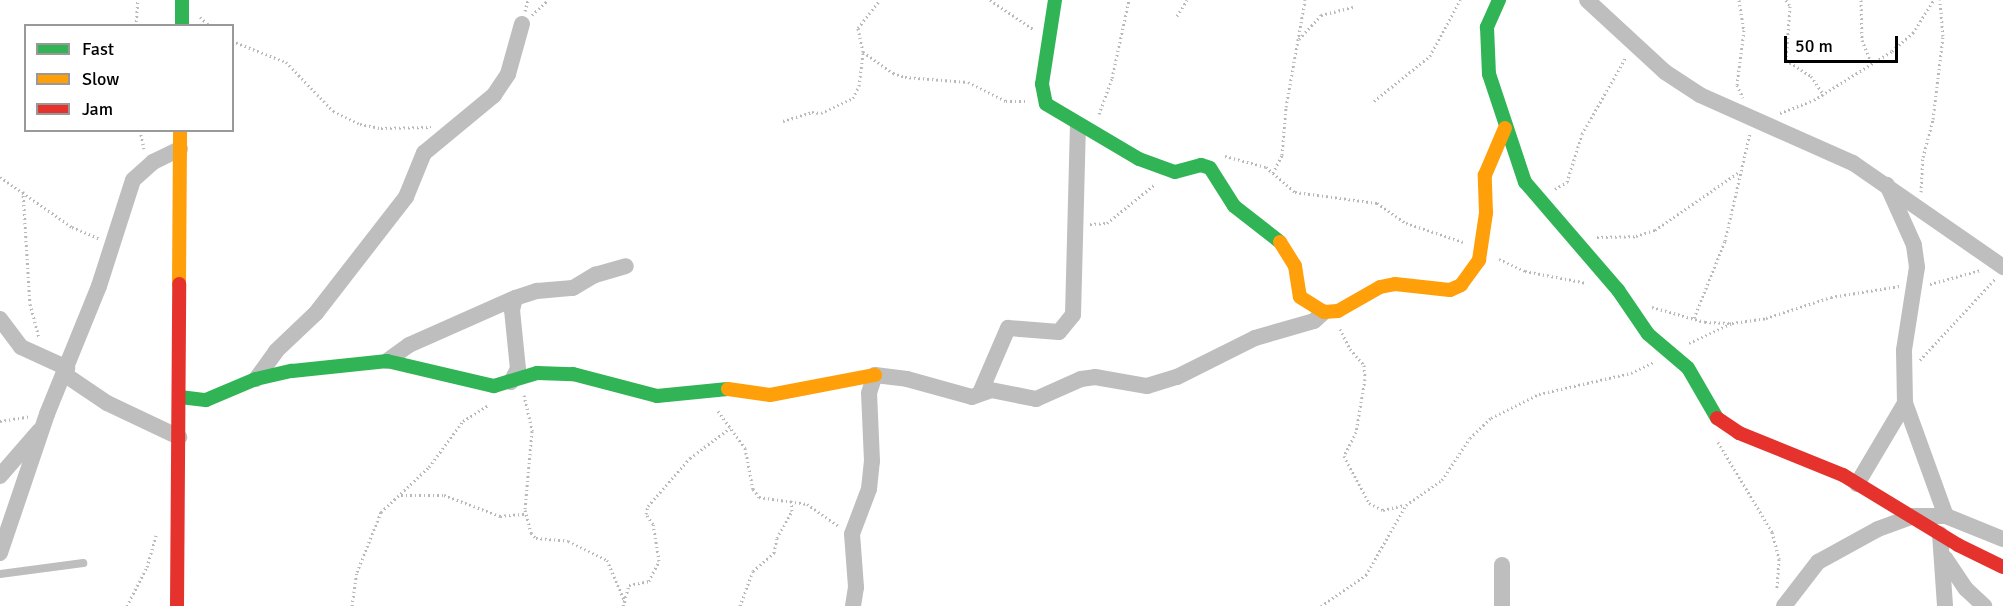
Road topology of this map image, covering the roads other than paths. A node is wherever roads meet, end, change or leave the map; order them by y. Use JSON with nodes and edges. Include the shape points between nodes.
{"nodes":[{"id":1,"x":182,"y":0,"type":"edge"},
{"id":2,"x":1055,"y":0,"type":"edge"},
{"id":3,"x":1499,"y":0,"type":"edge"},
{"id":4,"x":1587,"y":0,"type":"edge"},
{"id":5,"x":182,"y":24,"type":"edge"},
{"id":6,"x":522,"y":24,"type":"road end"},
{"id":7,"x":1081,"y":127,"type":"junction"},
{"id":8,"x":1505,"y":128,"type":"junction"},
{"id":9,"x":180,"y":132,"type":"edge"},
{"id":10,"x":180,"y":149,"type":"junction"},
{"id":11,"x":1885,"y":182,"type":"junction"},
{"id":12,"x":626,"y":266,"type":"dead end"},
{"id":13,"x":2001,"y":271,"type":"edge"},
{"id":14,"x":515,"y":298,"type":"junction"},
{"id":15,"x":1324,"y":312,"type":"junction"},
{"id":16,"x":0,"y":319,"type":"edge"},
{"id":17,"x":387,"y":361,"type":"junction"},
{"id":18,"x":66,"y":371,"type":"junction"},
{"id":19,"x":875,"y":375,"type":"junction"},
{"id":20,"x":256,"y":379,"type":"junction"},
{"id":21,"x":515,"y":381,"type":"junction"},
{"id":22,"x":980,"y":393,"type":"junction"},
{"id":23,"x":180,"y":397,"type":"junction"},
{"id":24,"x":1905,"y":403,"type":"junction"},
{"id":25,"x":46,"y":420,"type":"junction"},
{"id":26,"x":179,"y":437,"type":"junction"},
{"id":27,"x":0,"y":476,"type":"edge"},
{"id":28,"x":1857,"y":484,"type":"junction"},
{"id":29,"x":1914,"y":516,"type":"junction"},
{"id":30,"x":1946,"y":516,"type":"junction"},
{"id":31,"x":1940,"y":534,"type":"junction"},
{"id":32,"x":2003,"y":539,"type":"edge"},
{"id":33,"x":0,"y":553,"type":"edge"},
{"id":34,"x":1944,"y":556,"type":"junction"},
{"id":35,"x":83,"y":563,"type":"dead end"},
{"id":36,"x":1502,"y":565,"type":"dead end"},
{"id":37,"x":2003,"y":567,"type":"edge"},
{"id":38,"x":0,"y":574,"type":"edge"},
{"id":39,"x":1780,"y":601,"type":"edge"},
{"id":40,"x":177,"y":606,"type":"edge"},
{"id":41,"x":853,"y":606,"type":"edge"},
{"id":42,"x":1502,"y":606,"type":"edge"},
{"id":43,"x":1945,"y":606,"type":"edge"},
{"id":44,"x":1984,"y":606,"type":"edge"}],
"edges":[{"from":1,"to":5,"type":"street"},
{"from":2,"to":7,"type":"street","via":[[1047,38],[1044,99]]},
{"from":3,"to":8,"type":"street","via":[[1487,27],[1486,42],[1489,74]]},
{"from":4,"to":11,"type":"street","via":[[1665,72],[1700,96],[1854,163]]},
{"from":6,"to":20,"type":"street","via":[[508,74],[482,108],[424,153],[406,197],[316,313],[276,351]]},
{"from":7,"to":15,"type":"street","via":[[1139,159],[1175,172],[1201,165],[1210,168],[1234,206],[1286,247],[1295,266],[1299,297]]},
{"from":7,"to":22,"type":"street","via":[[1072,241],[1073,315],[1059,332],[1008,328]]},
{"from":8,"to":15,"type":"street","via":[[1485,175],[1481,250],[1461,285],[1450,290],[1395,284],[1380,287],[1338,311]]},
{"from":8,"to":28,"type":"street","via":[[1534,195],[1632,307],[1648,334],[1688,368],[1712,415],[1739,433],[1826,467]]},
{"from":9,"to":10,"type":"street"},
{"from":10,"to":18,"type":"street","via":[[153,162],[133,180]]},
{"from":10,"to":23,"type":"street"},
{"from":11,"to":13,"type":"street"},
{"from":11,"to":24,"type":"street","via":[[1914,245],[1915,284],[1904,350]]},
{"from":12,"to":14,"type":"street","via":[[595,275],[573,288],[537,291]]},
{"from":14,"to":17,"type":"street","via":[[409,345]]},
{"from":14,"to":21,"type":"street"},
{"from":15,"to":22,"type":"street","via":[[1314,321],[1256,338],[1155,385],[1095,377],[1081,379],[1036,399],[991,390]]},
{"from":16,"to":18,"type":"street","via":[[9,336],[21,346]]},
{"from":17,"to":20,"type":"street","via":[[300,369]]},
{"from":17,"to":21,"type":"street","via":[[494,386]]},
{"from":18,"to":25,"type":"street"},
{"from":18,"to":26,"type":"street","via":[[107,403]]},
{"from":19,"to":21,"type":"street","via":[[770,395],[727,389],[698,395],[642,395],[550,371]]},
{"from":19,"to":22,"type":"street","via":[[907,379],[962,396]]},
{"from":19,"to":41,"type":"street","via":[[869,393],[872,461],[868,489],[852,539],[856,586]]},
{"from":20,"to":23,"type":"street","via":[[216,398]]},
{"from":23,"to":26,"type":"street"},
{"from":24,"to":28,"type":"street"},
{"from":24,"to":30,"type":"street"},
{"from":25,"to":27,"type":"street"},
{"from":25,"to":33,"type":"street"},
{"from":26,"to":40,"type":"street"},
{"from":28,"to":29,"type":"street"},
{"from":29,"to":30,"type":"street"},
{"from":29,"to":31,"type":"street"},
{"from":29,"to":39,"type":"street","via":[[1878,529],[1818,562]]},
{"from":30,"to":32,"type":"street"},
{"from":31,"to":34,"type":"street"},
{"from":31,"to":37,"type":"street"},
{"from":34,"to":43,"type":"street"},
{"from":34,"to":44,"type":"street","via":[[1966,589]]},
{"from":35,"to":38,"type":"lane"},
{"from":36,"to":42,"type":"street"}]}
